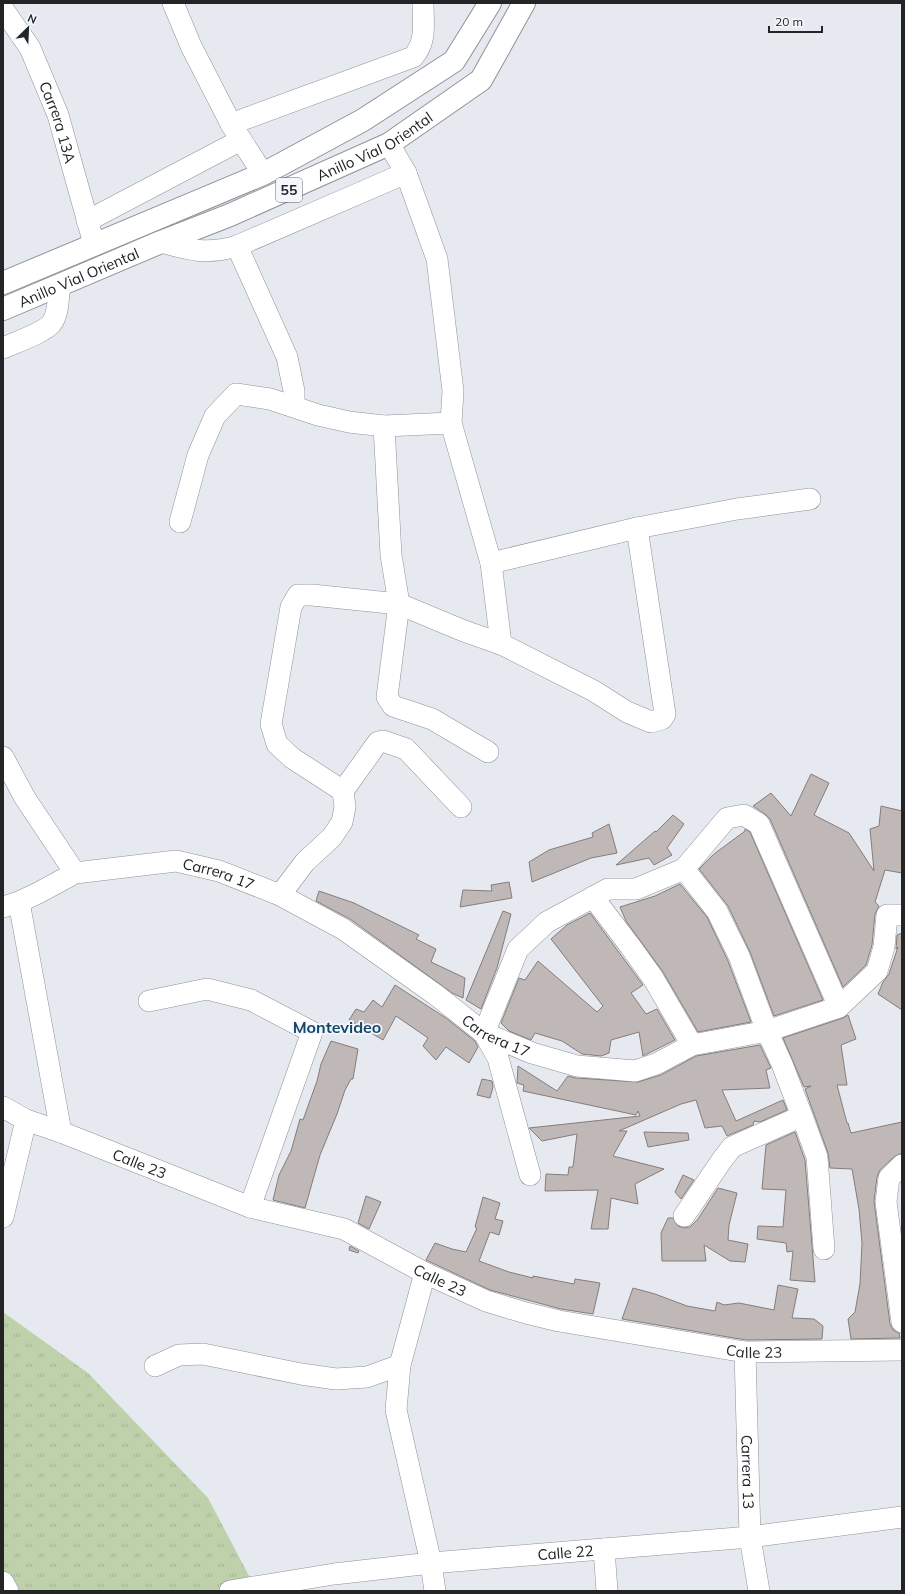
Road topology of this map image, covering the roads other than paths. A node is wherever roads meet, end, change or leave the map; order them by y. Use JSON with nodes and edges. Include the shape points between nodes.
{"nodes":[{"id":1,"x":173,"y":3,"type":"edge"},
{"id":2,"x":423,"y":3,"type":"edge"},
{"id":3,"x":490,"y":3,"type":"edge"},
{"id":4,"x":524,"y":3,"type":"edge"},
{"id":5,"x":3,"y":9,"type":"edge"},
{"id":6,"x":236,"y":132,"type":"junction"},
{"id":7,"x":389,"y":144,"type":"junction"},
{"id":8,"x":406,"y":173,"type":"junction"},
{"id":9,"x":263,"y":174,"type":"junction"},
{"id":10,"x":87,"y":221,"type":"junction"},
{"id":11,"x":160,"y":242,"type":"junction"},
{"id":12,"x":94,"y":244,"type":"junction"},
{"id":13,"x":237,"y":246,"type":"junction"},
{"id":14,"x":3,"y":283,"type":"edge"},
{"id":15,"x":60,"y":285,"type":"junction"},
{"id":16,"x":3,"y":309,"type":"edge"},
{"id":17,"x":3,"y":348,"type":"edge"},
{"id":18,"x":294,"y":406,"type":"junction"},
{"id":19,"x":451,"y":423,"type":"junction"},
{"id":20,"x":384,"y":426,"type":"junction"},
{"id":21,"x":810,"y":499,"type":"dead end"},
{"id":22,"x":180,"y":522,"type":"dead end"},
{"id":23,"x":637,"y":528,"type":"junction"},
{"id":24,"x":491,"y":564,"type":"junction"},
{"id":25,"x":399,"y":604,"type":"junction"},
{"id":26,"x":500,"y":644,"type":"junction"},
{"id":27,"x":488,"y":752,"type":"dead end"},
{"id":28,"x":3,"y":757,"type":"edge"},
{"id":29,"x":343,"y":791,"type":"junction"},
{"id":30,"x":461,"y":807,"type":"dead end"},
{"id":31,"x":684,"y":869,"type":"junction"},
{"id":32,"x":75,"y":873,"type":"junction"},
{"id":33,"x":280,"y":895,"type":"junction"},
{"id":34,"x":593,"y":897,"type":"junction"},
{"id":35,"x":11,"y":904,"type":"edge"},
{"id":36,"x":895,"y":915,"type":"edge"},
{"id":37,"x":149,"y":1001,"type":"dead end"},
{"id":38,"x":839,"y":1007,"type":"junction"},
{"id":39,"x":767,"y":1031,"type":"junction"},
{"id":40,"x":484,"y":1033,"type":"junction"},
{"id":41,"x":692,"y":1045,"type":"junction"},
{"id":42,"x":3,"y":1107,"type":"edge"},
{"id":43,"x":802,"y":1116,"type":"junction"},
{"id":44,"x":26,"y":1120,"type":"junction"},
{"id":45,"x":61,"y":1132,"type":"junction"},
{"id":46,"x":902,"y":1165,"type":"edge"},
{"id":47,"x":530,"y":1175,"type":"dead end"},
{"id":48,"x":250,"y":1207,"type":"junction"},
{"id":49,"x":684,"y":1216,"type":"dead end"},
{"id":50,"x":3,"y":1217,"type":"edge"},
{"id":51,"x":824,"y":1249,"type":"dead end"},
{"id":52,"x":425,"y":1273,"type":"junction"},
{"id":53,"x":902,"y":1322,"type":"edge"},
{"id":54,"x":902,"y":1350,"type":"edge"},
{"id":55,"x":745,"y":1352,"type":"junction"},
{"id":56,"x":400,"y":1364,"type":"junction"},
{"id":57,"x":155,"y":1366,"type":"dead end"},
{"id":58,"x":902,"y":1517,"type":"edge"},
{"id":59,"x":750,"y":1537,"type":"junction"},
{"id":60,"x":604,"y":1549,"type":"junction"},
{"id":61,"x":431,"y":1563,"type":"junction"},
{"id":62,"x":3,"y":1582,"type":"edge"},
{"id":63,"x":8,"y":1591,"type":"edge"},
{"id":64,"x":230,"y":1591,"type":"edge"},
{"id":65,"x":435,"y":1591,"type":"edge"},
{"id":66,"x":607,"y":1591,"type":"edge"},
{"id":67,"x":759,"y":1591,"type":"edge"}],
"edges":[{"from":1,"to":6,"type":"street","via":[[191,46]]},
{"from":2,"to":6,"type":"street","via":[[424,39],[413,57]]},
{"from":3,"to":9,"type":"highway","name":"Anillo Vial Oriental","number":"55","via":[[454,61],[363,120]]},
{"from":4,"to":7,"type":"highway","name":"Anillo Vial Oriental","number":"55","via":[[481,80]]},
{"from":5,"to":10,"type":"street","name":"Carrera 13A","via":[[30,48],[58,114]]},
{"from":6,"to":9,"type":"street"},
{"from":6,"to":10,"type":"street"},
{"from":7,"to":8,"type":"street"},
{"from":7,"to":11,"type":"highway","name":"Anillo Vial Oriental","number":"55","via":[[237,212]]},
{"from":8,"to":13,"type":"street"},
{"from":8,"to":19,"type":"street","via":[[437,259],[453,391]]},
{"from":9,"to":12,"type":"highway","name":"Anillo Vial Oriental","number":"55"},
{"from":10,"to":12,"type":"street","name":"Carrera 13A"},
{"from":11,"to":13,"type":"street","via":[[198,252],[225,250]]},
{"from":11,"to":15,"type":"highway","name":"Anillo Vial Oriental","number":"55"},
{"from":12,"to":14,"type":"highway","name":"Anillo Vial Oriental","number":"55"},
{"from":13,"to":18,"type":"street","via":[[287,357],[294,391]]},
{"from":15,"to":16,"type":"highway","name":"Anillo Vial Oriental","number":"55"},
{"from":15,"to":17,"type":"street","via":[[56,312],[51,324]]},
{"from":18,"to":20,"type":"street","via":[[318,415]]},
{"from":18,"to":22,"type":"street","via":[[236,394],[215,416],[198,455]]},
{"from":19,"to":20,"type":"street"},
{"from":19,"to":24,"type":"street"},
{"from":20,"to":25,"type":"street","via":[[391,555]]},
{"from":21,"to":23,"type":"street","via":[[737,509]]},
{"from":23,"to":24,"type":"street"},
{"from":23,"to":26,"type":"street","via":[[665,714],[662,719],[651,722],[627,712],[594,691]]},
{"from":24,"to":26,"type":"street"},
{"from":25,"to":26,"type":"street"},
{"from":25,"to":27,"type":"street","via":[[387,697],[394,706],[432,719]]},
{"from":25,"to":29,"type":"street","via":[[312,594],[298,595],[291,607],[271,724],[277,744],[292,758]]},
{"from":28,"to":32,"type":"street","via":[[25,798]]},
{"from":29,"to":30,"type":"street","via":[[378,742],[383,741],[406,748]]},
{"from":29,"to":33,"type":"street","via":[[345,807],[342,822],[332,837],[305,862]]},
{"from":31,"to":34,"type":"street","via":[[636,889],[608,889]]},
{"from":31,"to":38,"type":"street","via":[[727,818],[744,816],[759,824]]},
{"from":31,"to":39,"type":"street","via":[[717,912],[738,956]]},
{"from":32,"to":33,"type":"street","name":"Carrera 17","via":[[176,861],[219,871]]},
{"from":32,"to":35,"type":"street","name":"Carrera 17"},
{"from":33,"to":40,"type":"street","name":"Carrera 17","via":[[343,930],[436,995]]},
{"from":34,"to":40,"type":"street","via":[[547,922],[518,949]]},
{"from":34,"to":41,"type":"street","via":[[653,978]]},
{"from":35,"to":45,"type":"street"},
{"from":36,"to":38,"type":"street","name":"Carrera 17","via":[[877,971]]},
{"from":37,"to":48,"type":"street","via":[[207,989],[251,1000],[312,1032]]},
{"from":38,"to":39,"type":"street","name":"Carrera 17"},
{"from":39,"to":41,"type":"street","name":"Carrera 17"},
{"from":39,"to":43,"type":"street"},
{"from":40,"to":41,"type":"street","name":"Carrera 17","via":[[532,1054],[577,1066],[635,1071],[656,1064]]},
{"from":40,"to":47,"type":"street","via":[[498,1058]]},
{"from":42,"to":44,"type":"street","name":"Calle 23"},
{"from":43,"to":49,"type":"street","via":[[732,1147]]},
{"from":43,"to":51,"type":"street","via":[[817,1157]]},
{"from":44,"to":45,"type":"street","name":"Calle 23"},
{"from":44,"to":50,"type":"street"},
{"from":45,"to":48,"type":"street","name":"Calle 23"},
{"from":46,"to":53,"type":"street","via":[[889,1178],[886,1202]]},
{"from":48,"to":52,"type":"street","name":"Calle 23","via":[[344,1229]]},
{"from":52,"to":55,"type":"street","name":"Calle 23","via":[[486,1301],[526,1313],[559,1321]]},
{"from":52,"to":56,"type":"street"},
{"from":54,"to":55,"type":"street","name":"Calle 23"},
{"from":55,"to":59,"type":"street","name":"Carrera 13"},
{"from":56,"to":57,"type":"street","via":[[367,1377],[336,1379],[203,1354],[179,1355]]},
{"from":56,"to":61,"type":"street","via":[[396,1410]]},
{"from":58,"to":59,"type":"street","name":"Calle 22"},
{"from":59,"to":60,"type":"street","name":"Calle 22"},
{"from":59,"to":67,"type":"street","name":"Carrera 13"},
{"from":60,"to":61,"type":"street","name":"Calle 22"},
{"from":60,"to":66,"type":"street"},
{"from":61,"to":64,"type":"street","name":"Calle 22","via":[[334,1574]]},
{"from":61,"to":65,"type":"street"},
{"from":62,"to":63,"type":"street"}]}
